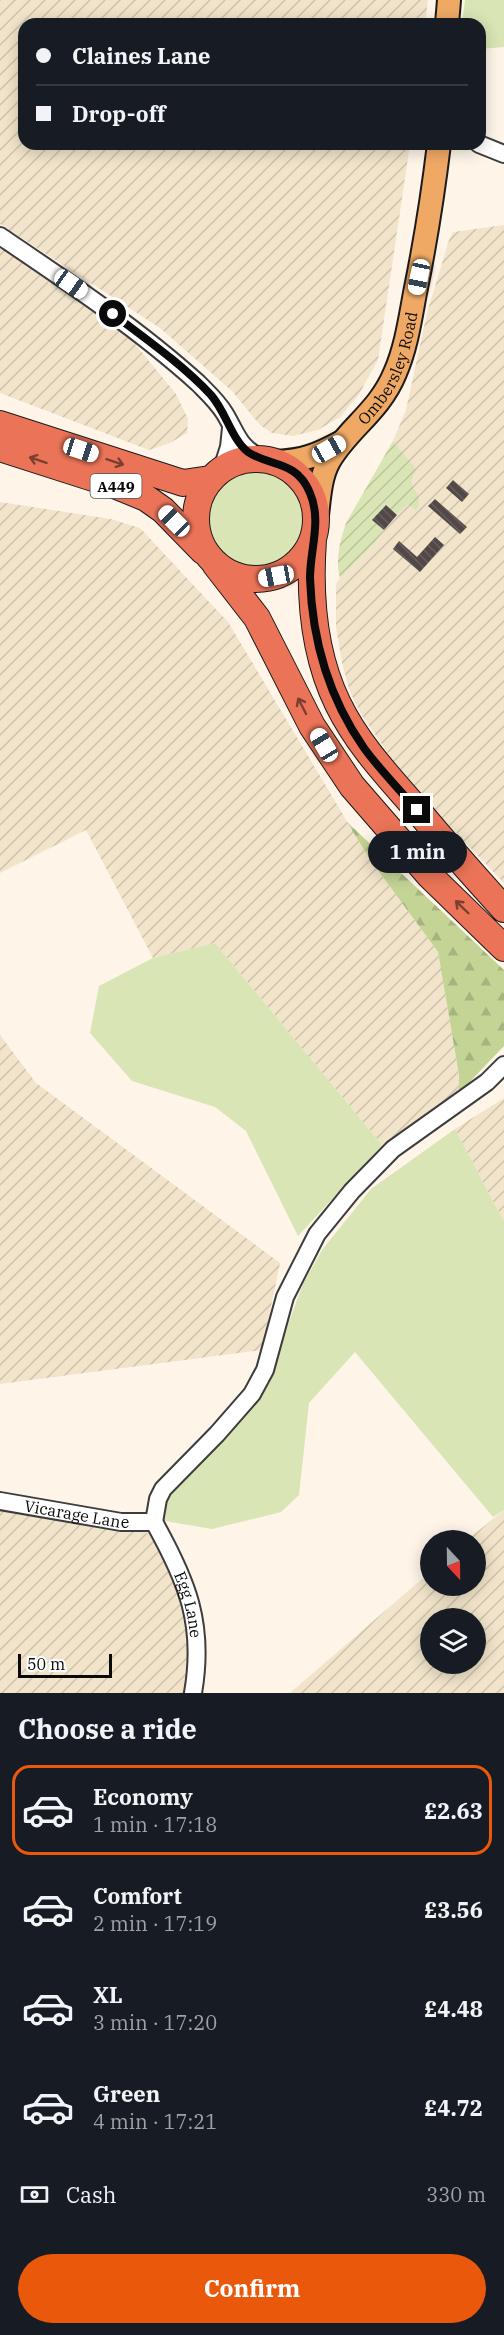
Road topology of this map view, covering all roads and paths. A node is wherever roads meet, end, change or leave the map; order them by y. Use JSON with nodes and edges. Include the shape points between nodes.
{"nodes":[{"id":1,"x":449,"y":0,"type":"edge"},
{"id":2,"x":448,"y":18,"type":"edge"},
{"id":3,"x":486,"y":147,"type":"edge"},
{"id":4,"x":438,"y":150,"type":"edge"},
{"id":5,"x":504,"y":154,"type":"edge"},
{"id":6,"x":0,"y":236,"type":"edge"},
{"id":7,"x":0,"y":424,"type":"edge"},
{"id":8,"x":231,"y":428,"type":"junction"},
{"id":9,"x":343,"y":441,"type":"junction"},
{"id":10,"x":0,"y":448,"type":"edge"},
{"id":11,"x":269,"y":460,"type":"junction"},
{"id":12,"x":216,"y":474,"type":"junction"},
{"id":13,"x":314,"y":531,"type":"junction"},
{"id":14,"x":213,"y":562,"type":"junction"},
{"id":15,"x":504,"y":909,"type":"edge"},
{"id":16,"x":504,"y":948,"type":"edge"},
{"id":17,"x":504,"y":1065,"type":"edge"},
{"id":18,"x":0,"y":1501,"type":"edge"},
{"id":19,"x":154,"y":1522,"type":"junction"},
{"id":20,"x":193,"y":1693,"type":"edge"}],
"edges":[{"from":1,"to":2,"type":"main road"},
{"from":3,"to":5,"type":"street"},
{"from":4,"to":9,"type":"main road","name":"Ombersley Road","via":[[428,234],[406,342],[381,400]]},
{"from":6,"to":8,"type":"street","via":[[174,362],[211,395]]},
{"from":7,"to":12,"type":"highway","number":"A449","one_way":true,"via":[[183,483]]},
{"from":8,"to":11,"type":"street","via":[[240,444]]},
{"from":8,"to":12,"type":"street","via":[[230,447]]},
{"from":9,"to":11,"type":"main road","name":"Ombersley Road","via":[[298,461]]},
{"from":9,"to":13,"type":"main road","name":"Ombersley Road","via":[[323,478]]},
{"from":14,"to":10,"type":"highway","number":"A449","one_way":true,"via":[[163,510],[146,498]]},
{"from":11,"to":12,"type":"highway","via":[[247,459]]},
{"from":11,"to":13,"type":"highway","via":[[289,468],[309,490],[315,506]]},
{"from":12,"to":14,"type":"highway","via":[[200,495],[196,512],[199,538]]},
{"from":13,"to":14,"type":"highway","via":[[305,555],[276,576],[241,578]]},
{"from":13,"to":15,"type":"highway","via":[[310,577],[314,622],[324,667],[338,704],[365,749]]},
{"from":16,"to":14,"type":"highway","number":"A449","one_way":true,"via":[[430,876],[352,786],[312,726],[257,618]]},
{"from":17,"to":19,"type":"street","via":[[487,1082],[393,1149],[317,1234],[285,1297],[265,1370],[252,1394],[163,1489]]},
{"from":18,"to":19,"type":"street","name":"Vicarage Lane","via":[[121,1522]]},
{"from":19,"to":20,"type":"street","name":"Egg Lane","via":[[176,1562],[197,1631]]}]}
